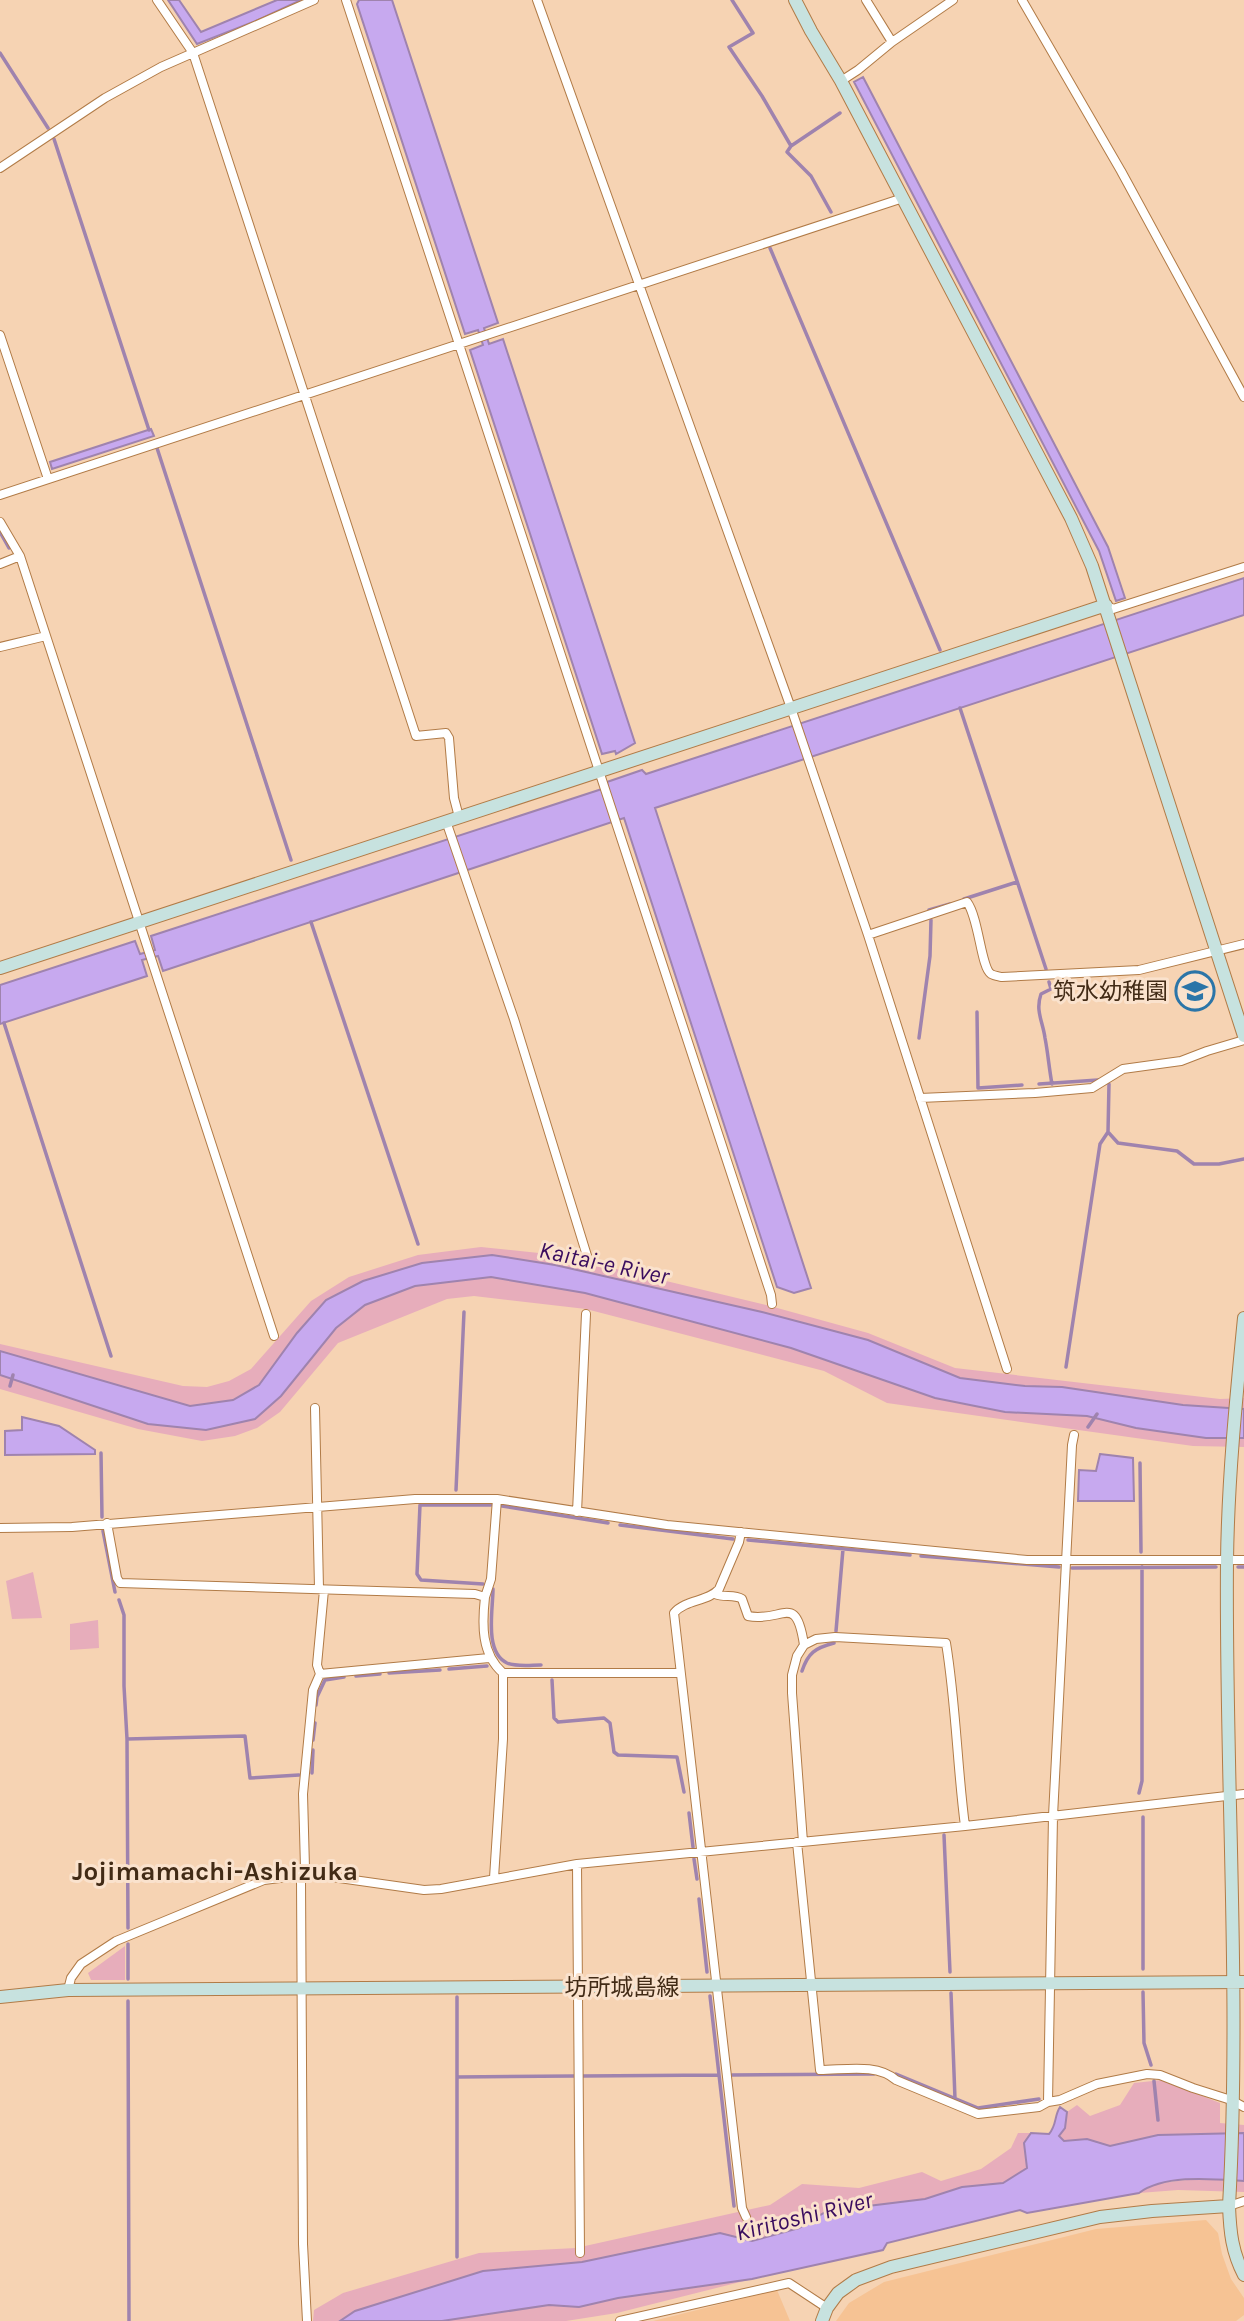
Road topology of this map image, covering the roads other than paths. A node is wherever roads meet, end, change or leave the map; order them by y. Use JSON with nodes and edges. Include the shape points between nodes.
{"nodes":[{"id":1,"x":157,"y":0,"type":"edge"},
{"id":2,"x":314,"y":0,"type":"edge"},
{"id":3,"x":346,"y":0,"type":"edge"},
{"id":4,"x":537,"y":0,"type":"edge"},
{"id":5,"x":795,"y":0,"type":"edge"},
{"id":6,"x":866,"y":0,"type":"edge"},
{"id":7,"x":953,"y":0,"type":"edge"},
{"id":8,"x":1021,"y":0,"type":"edge"},
{"id":9,"x":892,"y":42,"type":"junction"},
{"id":10,"x":193,"y":53,"type":"junction"},
{"id":11,"x":841,"y":80,"type":"junction"},
{"id":12,"x":0,"y":168,"type":"edge"},
{"id":13,"x":903,"y":198,"type":"junction"},
{"id":14,"x":638,"y":285,"type":"junction"},
{"id":15,"x":0,"y":335,"type":"edge"},
{"id":16,"x":458,"y":344,"type":"junction"},
{"id":17,"x":305,"y":395,"type":"junction"},
{"id":18,"x":1244,"y":397,"type":"edge"},
{"id":19,"x":48,"y":479,"type":"junction"},
{"id":20,"x":0,"y":495,"type":"edge"},
{"id":21,"x":0,"y":522,"type":"edge"},
{"id":22,"x":20,"y":556,"type":"junction"},
{"id":23,"x":0,"y":564,"type":"edge"},
{"id":24,"x":1244,"y":567,"type":"edge"},
{"id":25,"x":1106,"y":606,"type":"junction"},
{"id":26,"x":46,"y":636,"type":"junction"},
{"id":27,"x":0,"y":647,"type":"edge"},
{"id":28,"x":791,"y":708,"type":"junction"},
{"id":29,"x":598,"y":771,"type":"junction"},
{"id":30,"x":459,"y":817,"type":"junction"},
{"id":31,"x":446,"y":821,"type":"junction"},
{"id":32,"x":138,"y":922,"type":"junction"},
{"id":33,"x":868,"y":935,"type":"junction"},
{"id":34,"x":1244,"y":944,"type":"edge"},
{"id":35,"x":1217,"y":951,"type":"junction"},
{"id":36,"x":0,"y":968,"type":"edge"},
{"id":37,"x":1244,"y":1038,"type":"edge"},
{"id":38,"x":920,"y":1098,"type":"junction"},
{"id":39,"x":588,"y":1259,"type":"dead end"},
{"id":40,"x":772,"y":1304,"type":"dead end"},
{"id":41,"x":586,"y":1314,"type":"dead end"},
{"id":42,"x":1244,"y":1318,"type":"edge"},
{"id":43,"x":274,"y":1336,"type":"dead end"},
{"id":44,"x":1007,"y":1369,"type":"dead end"},
{"id":45,"x":1239,"y":1394,"type":"edge"},
{"id":46,"x":315,"y":1408,"type":"dead end"},
{"id":47,"x":1074,"y":1434,"type":"dead end"},
{"id":48,"x":497,"y":1499,"type":"junction"},
{"id":49,"x":316,"y":1507,"type":"junction"},
{"id":50,"x":577,"y":1512,"type":"junction"},
{"id":51,"x":107,"y":1523,"type":"junction"},
{"id":52,"x":0,"y":1528,"type":"edge"},
{"id":53,"x":741,"y":1532,"type":"junction"},
{"id":54,"x":1227,"y":1560,"type":"junction"},
{"id":55,"x":1244,"y":1560,"type":"edge"},
{"id":56,"x":1066,"y":1562,"type":"junction"},
{"id":57,"x":322,"y":1589,"type":"junction"},
{"id":58,"x":715,"y":1594,"type":"junction"},
{"id":59,"x":485,"y":1597,"type":"junction"},
{"id":60,"x":804,"y":1645,"type":"junction"},
{"id":61,"x":489,"y":1658,"type":"junction"},
{"id":62,"x":503,"y":1673,"type":"junction"},
{"id":63,"x":680,"y":1673,"type":"junction"},
{"id":64,"x":320,"y":1674,"type":"junction"},
{"id":65,"x":1244,"y":1794,"type":"edge"},
{"id":66,"x":1229,"y":1796,"type":"junction"},
{"id":67,"x":1053,"y":1816,"type":"junction"},
{"id":68,"x":965,"y":1825,"type":"junction"},
{"id":69,"x":800,"y":1842,"type":"junction"},
{"id":70,"x":701,"y":1852,"type":"junction"},
{"id":71,"x":577,"y":1864,"type":"junction"},
{"id":72,"x":303,"y":1873,"type":"junction"},
{"id":73,"x":494,"y":1878,"type":"junction"},
{"id":74,"x":1238,"y":1982,"type":"edge"},
{"id":75,"x":1049,"y":1984,"type":"junction"},
{"id":76,"x":811,"y":1985,"type":"junction"},
{"id":77,"x":716,"y":1986,"type":"junction"},
{"id":78,"x":578,"y":1987,"type":"junction"},
{"id":79,"x":302,"y":1989,"type":"junction"},
{"id":80,"x":68,"y":1990,"type":"junction"},
{"id":81,"x":0,"y":1997,"type":"edge"},
{"id":82,"x":1231,"y":2099,"type":"junction"},
{"id":83,"x":1048,"y":2102,"type":"junction"},
{"id":84,"x":1244,"y":2107,"type":"edge"},
{"id":85,"x":1229,"y":2200,"type":"junction"},
{"id":86,"x":1244,"y":2201,"type":"edge"},
{"id":87,"x":746,"y":2217,"type":"dead end"},
{"id":88,"x":580,"y":2253,"type":"dead end"},
{"id":89,"x":1244,"y":2275,"type":"edge"},
{"id":90,"x":827,"y":2308,"type":"junction"},
{"id":91,"x":307,"y":2321,"type":"edge"},
{"id":92,"x":620,"y":2321,"type":"edge"},
{"id":93,"x":822,"y":2321,"type":"edge"}],
"edges":[{"from":1,"to":10,"type":"street"},
{"from":2,"to":10,"type":"street"},
{"from":3,"to":16,"type":"street"},
{"from":4,"to":14,"type":"street"},
{"from":5,"to":11,"type":"street"},
{"from":6,"to":9,"type":"street"},
{"from":7,"to":9,"type":"street"},
{"from":8,"to":18,"type":"street"},
{"from":9,"to":11,"type":"street"},
{"from":10,"to":12,"type":"street","via":[[105,98]]},
{"from":10,"to":17,"type":"street"},
{"from":11,"to":13,"type":"street"},
{"from":13,"to":14,"type":"street"},
{"from":13,"to":25,"type":"street","via":[[1071,518]]},
{"from":14,"to":16,"type":"street"},
{"from":14,"to":28,"type":"street"},
{"from":15,"to":19,"type":"street"},
{"from":16,"to":17,"type":"street"},
{"from":16,"to":29,"type":"street"},
{"from":17,"to":19,"type":"street"},
{"from":17,"to":30,"type":"street","via":[[416,736],[446,733],[449,738]]},
{"from":19,"to":20,"type":"street"},
{"from":21,"to":22,"type":"street"},
{"from":22,"to":23,"type":"street"},
{"from":22,"to":26,"type":"street"},
{"from":24,"to":25,"type":"street","via":[[1114,609]]},
{"from":25,"to":28,"type":"street"},
{"from":25,"to":35,"type":"street"},
{"from":26,"to":27,"type":"street"},
{"from":26,"to":32,"type":"street"},
{"from":28,"to":29,"type":"street"},
{"from":28,"to":33,"type":"street"},
{"from":29,"to":30,"type":"street"},
{"from":29,"to":40,"type":"street"},
{"from":30,"to":31,"type":"street"},
{"from":31,"to":32,"type":"street"},
{"from":31,"to":39,"type":"street","via":[[514,1019]]},
{"from":32,"to":36,"type":"street"},
{"from":32,"to":43,"type":"street"},
{"from":33,"to":35,"type":"street","via":[[967,902],[991,975],[1122,972]]},
{"from":33,"to":38,"type":"street"},
{"from":34,"to":35,"type":"street"},
{"from":35,"to":37,"type":"street"},
{"from":37,"to":38,"type":"street","via":[[1181,1061],[1124,1069],[1096,1087]]},
{"from":38,"to":44,"type":"street"},
{"from":41,"to":50,"type":"street"},
{"from":42,"to":45,"type":"street"},
{"from":45,"to":54,"type":"street"},
{"from":46,"to":49,"type":"street"},
{"from":47,"to":56,"type":"street"},
{"from":48,"to":49,"type":"street","via":[[415,1499]]},
{"from":48,"to":50,"type":"street"},
{"from":48,"to":59,"type":"street","via":[[491,1579]]},
{"from":49,"to":51,"type":"street"},
{"from":49,"to":57,"type":"street"},
{"from":50,"to":53,"type":"street"},
{"from":51,"to":52,"type":"street"},
{"from":51,"to":57,"type":"street","via":[[120,1583]]},
{"from":53,"to":56,"type":"street"},
{"from":53,"to":58,"type":"street"},
{"from":54,"to":55,"type":"street"},
{"from":54,"to":56,"type":"street"},
{"from":54,"to":66,"type":"street"},
{"from":56,"to":67,"type":"street"},
{"from":57,"to":59,"type":"street"},
{"from":57,"to":64,"type":"street"},
{"from":58,"to":60,"type":"street","via":[[742,1599],[748,1616],[797,1616]]},
{"from":58,"to":63,"type":"street","via":[[674,1613]]},
{"from":59,"to":61,"type":"street"},
{"from":60,"to":68,"type":"street","via":[[835,1637],[946,1643]]},
{"from":60,"to":69,"type":"street","via":[[792,1675]]},
{"from":61,"to":62,"type":"street"},
{"from":61,"to":64,"type":"street"},
{"from":62,"to":63,"type":"street"},
{"from":62,"to":73,"type":"street"},
{"from":63,"to":70,"type":"street"},
{"from":64,"to":72,"type":"street","via":[[313,1690],[303,1794]]},
{"from":65,"to":66,"type":"street"},
{"from":66,"to":67,"type":"street"},
{"from":66,"to":74,"type":"street"},
{"from":67,"to":68,"type":"street"},
{"from":67,"to":75,"type":"street"},
{"from":68,"to":69,"type":"street"},
{"from":69,"to":70,"type":"street"},
{"from":69,"to":76,"type":"street"},
{"from":70,"to":71,"type":"street"},
{"from":70,"to":77,"type":"street"},
{"from":71,"to":73,"type":"street"},
{"from":71,"to":78,"type":"street"},
{"from":72,"to":73,"type":"street","via":[[424,1890]]},
{"from":72,"to":79,"type":"street"},
{"from":72,"to":80,"type":"street","via":[[264,1880],[116,1941],[81,1964]]},
{"from":74,"to":75,"type":"street","name":"坊所城島線"},
{"from":74,"to":82,"type":"street"},
{"from":75,"to":76,"type":"street","name":"坊所城島線"},
{"from":75,"to":83,"type":"street"},
{"from":76,"to":77,"type":"street","name":"坊所城島線"},
{"from":76,"to":83,"type":"street","via":[[820,2070],[887,2073],[978,2114]]},
{"from":77,"to":78,"type":"street","name":"坊所城島線"},
{"from":77,"to":87,"type":"street"},
{"from":78,"to":79,"type":"street","name":"坊所城島線"},
{"from":78,"to":88,"type":"street"},
{"from":79,"to":80,"type":"street","name":"坊所城島線"},
{"from":79,"to":91,"type":"street"},
{"from":80,"to":81,"type":"street","name":"坊所城島線"},
{"from":82,"to":83,"type":"street","via":[[1147,2074],[1097,2084]]},
{"from":82,"to":84,"type":"street"},
{"from":82,"to":85,"type":"street"},
{"from":85,"to":86,"type":"street"},
{"from":85,"to":89,"type":"street","via":[[1234,2258]]},
{"from":85,"to":90,"type":"street","via":[[1100,2217],[891,2267],[856,2280]]},
{"from":90,"to":92,"type":"street","via":[[789,2283]]},
{"from":90,"to":93,"type":"street"}]}
